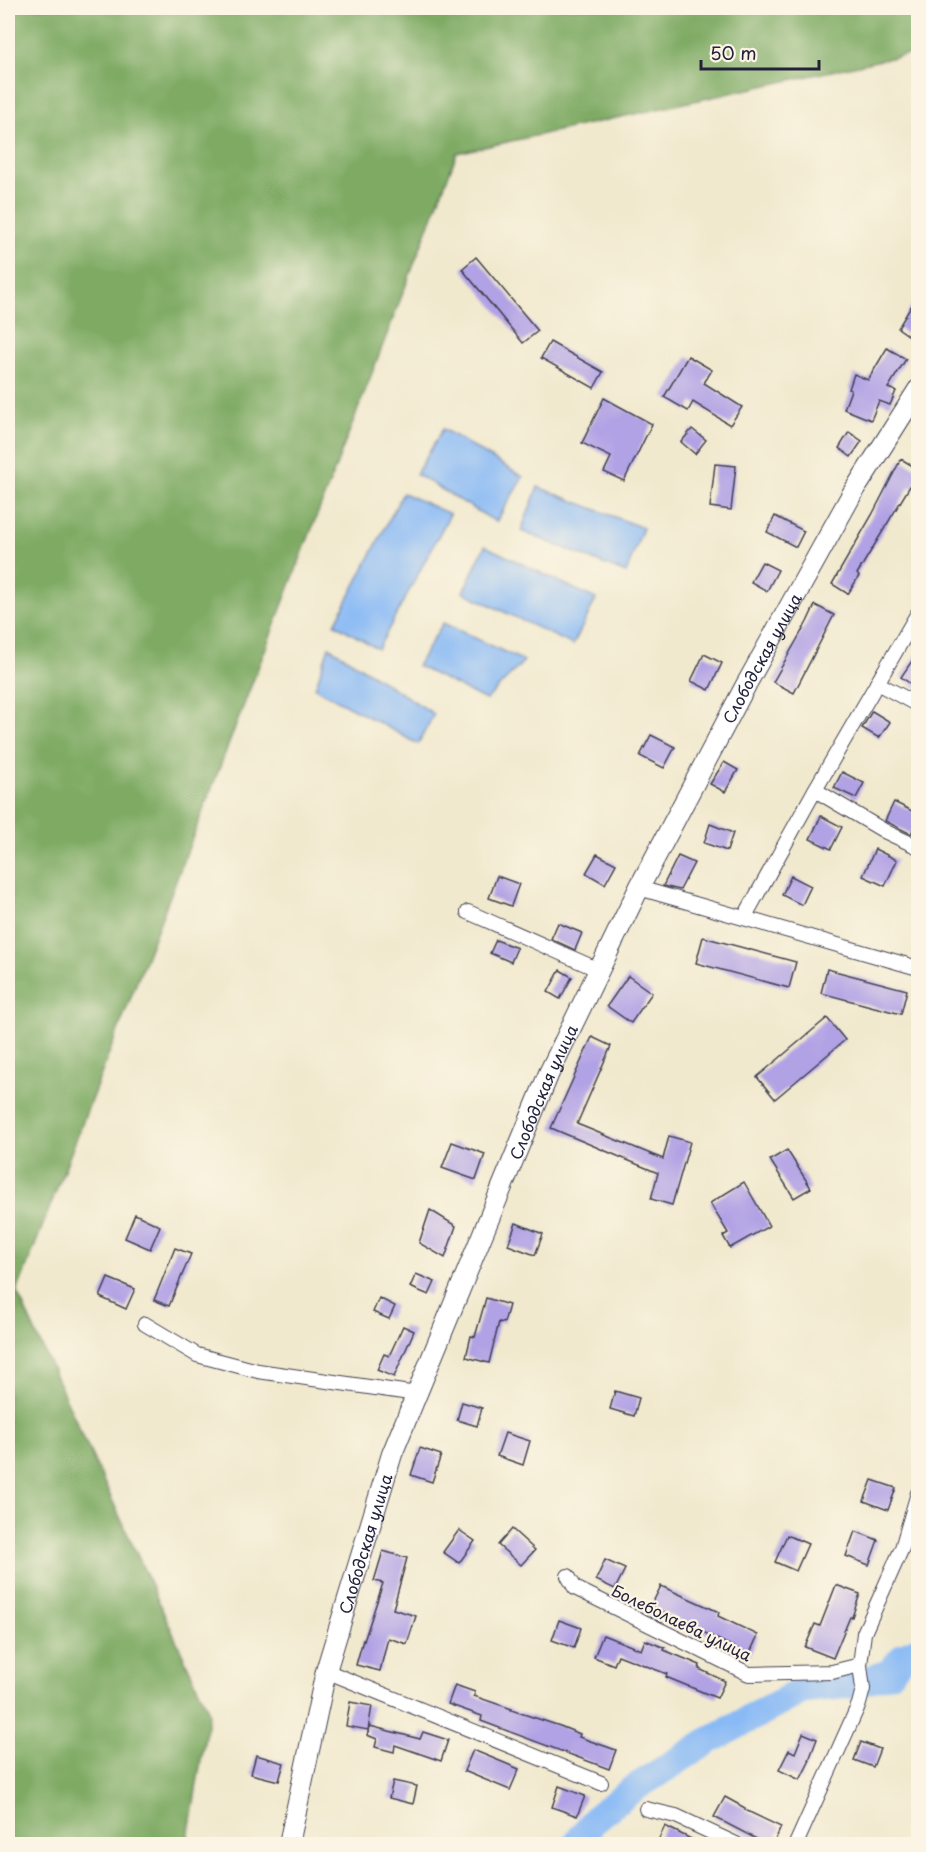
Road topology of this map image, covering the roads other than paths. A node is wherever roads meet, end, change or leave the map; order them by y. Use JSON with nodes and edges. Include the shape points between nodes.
{"nodes":[{"id":1,"x":918,"y":390,"type":"edge"},
{"id":2,"x":918,"y":613,"type":"edge"},
{"id":3,"x":877,"y":683,"type":"junction"},
{"id":4,"x":918,"y":705,"type":"edge"},
{"id":5,"x":815,"y":790,"type":"junction"},
{"id":6,"x":918,"y":848,"type":"edge"},
{"id":7,"x":639,"y":888,"type":"junction"},
{"id":8,"x":468,"y":912,"type":"dead end"},
{"id":9,"x":744,"y":918,"type":"junction"},
{"id":10,"x":918,"y":968,"type":"edge"},
{"id":11,"x":599,"y":970,"type":"junction"},
{"id":12,"x":145,"y":1324,"type":"dead end"},
{"id":13,"x":417,"y":1394,"type":"junction"},
{"id":14,"x":918,"y":1493,"type":"edge"},
{"id":15,"x":568,"y":1576,"type":"dead end"},
{"id":16,"x":860,"y":1665,"type":"junction"},
{"id":17,"x":326,"y":1671,"type":"junction"},
{"id":18,"x":601,"y":1783,"type":"dead end"},
{"id":19,"x":646,"y":1809,"type":"dead end"},
{"id":20,"x":289,"y":1845,"type":"edge"},
{"id":21,"x":736,"y":1845,"type":"edge"},
{"id":22,"x":796,"y":1845,"type":"edge"}],
"edges":[{"from":1,"to":7,"type":"street","name":"Слободская улица","via":[[852,494]]},
{"from":2,"to":3,"type":"street"},
{"from":3,"to":4,"type":"street"},
{"from":3,"to":5,"type":"street"},
{"from":5,"to":6,"type":"street"},
{"from":5,"to":9,"type":"street"},
{"from":7,"to":9,"type":"street"},
{"from":7,"to":11,"type":"street","name":"Слободская улица"},
{"from":8,"to":11,"type":"street"},
{"from":9,"to":10,"type":"street"},
{"from":11,"to":13,"type":"street","name":"Слободская улица","via":[[549,1073]]},
{"from":12,"to":13,"type":"street","via":[[196,1355],[258,1371]]},
{"from":13,"to":17,"type":"street","name":"Слободская улица","via":[[392,1454]]},
{"from":14,"to":16,"type":"street","via":[[902,1548],[864,1633]]},
{"from":15,"to":16,"type":"street","name":"Болеболаева улица","via":[[575,1588],[749,1674],[832,1672]]},
{"from":16,"to":22,"type":"street","via":[[863,1689],[859,1704]]},
{"from":17,"to":18,"type":"street"},
{"from":17,"to":20,"type":"street","name":"Слободская улица"},
{"from":19,"to":21,"type":"street","via":[[676,1816]]}]}
